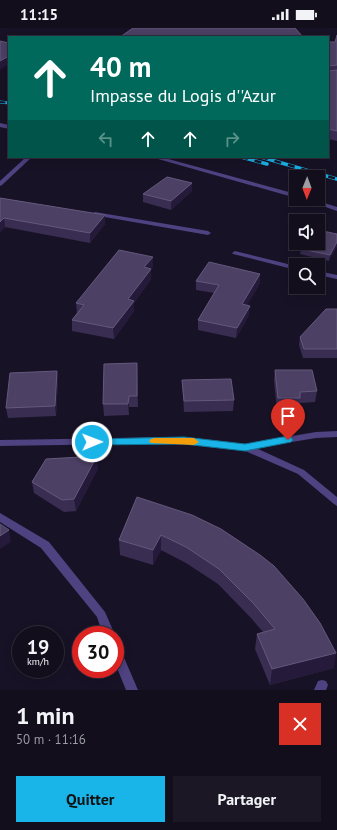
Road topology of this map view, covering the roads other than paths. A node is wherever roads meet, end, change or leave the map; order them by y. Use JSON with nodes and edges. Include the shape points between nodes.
{"nodes":[{"id":1,"x":29,"y":158,"type":"edge"},
{"id":2,"x":158,"y":158,"type":"edge"},
{"id":3,"x":0,"y":184,"type":"edge"},
{"id":4,"x":289,"y":194,"type":"edge"},
{"id":5,"x":325,"y":205,"type":"edge"},
{"id":6,"x":337,"y":209,"type":"edge"},
{"id":7,"x":85,"y":212,"type":"edge"},
{"id":8,"x":208,"y":233,"type":"dead end"},
{"id":9,"x":235,"y":253,"type":"dead end"},
{"id":10,"x":289,"y":266,"type":"edge"},
{"id":11,"x":325,"y":274,"type":"edge"},
{"id":12,"x":337,"y":277,"type":"edge"},
{"id":13,"x":337,"y":434,"type":"edge"},
{"id":14,"x":0,"y":444,"type":"edge"},
{"id":15,"x":245,"y":448,"type":"junction"},
{"id":16,"x":337,"y":502,"type":"edge"},
{"id":17,"x":0,"y":517,"type":"edge"},
{"id":18,"x":105,"y":626,"type":"edge"},
{"id":19,"x":124,"y":671,"type":"edge"},
{"id":20,"x":132,"y":690,"type":"edge"}],
"edges":[{"from":1,"to":3,"type":"street"},
{"from":2,"to":4,"type":"street"},
{"from":5,"to":6,"type":"street"},
{"from":7,"to":8,"type":"street"},
{"from":9,"to":10,"type":"street"},
{"from":11,"to":12,"type":"street"},
{"from":13,"to":15,"type":"street","via":[[316,435]]},
{"from":14,"to":15,"type":"street","via":[[184,440]]},
{"from":15,"to":16,"type":"street","via":[[301,472]]},
{"from":17,"to":18,"type":"street","via":[[45,545],[101,615]]},
{"from":19,"to":20,"type":"street"}]}
